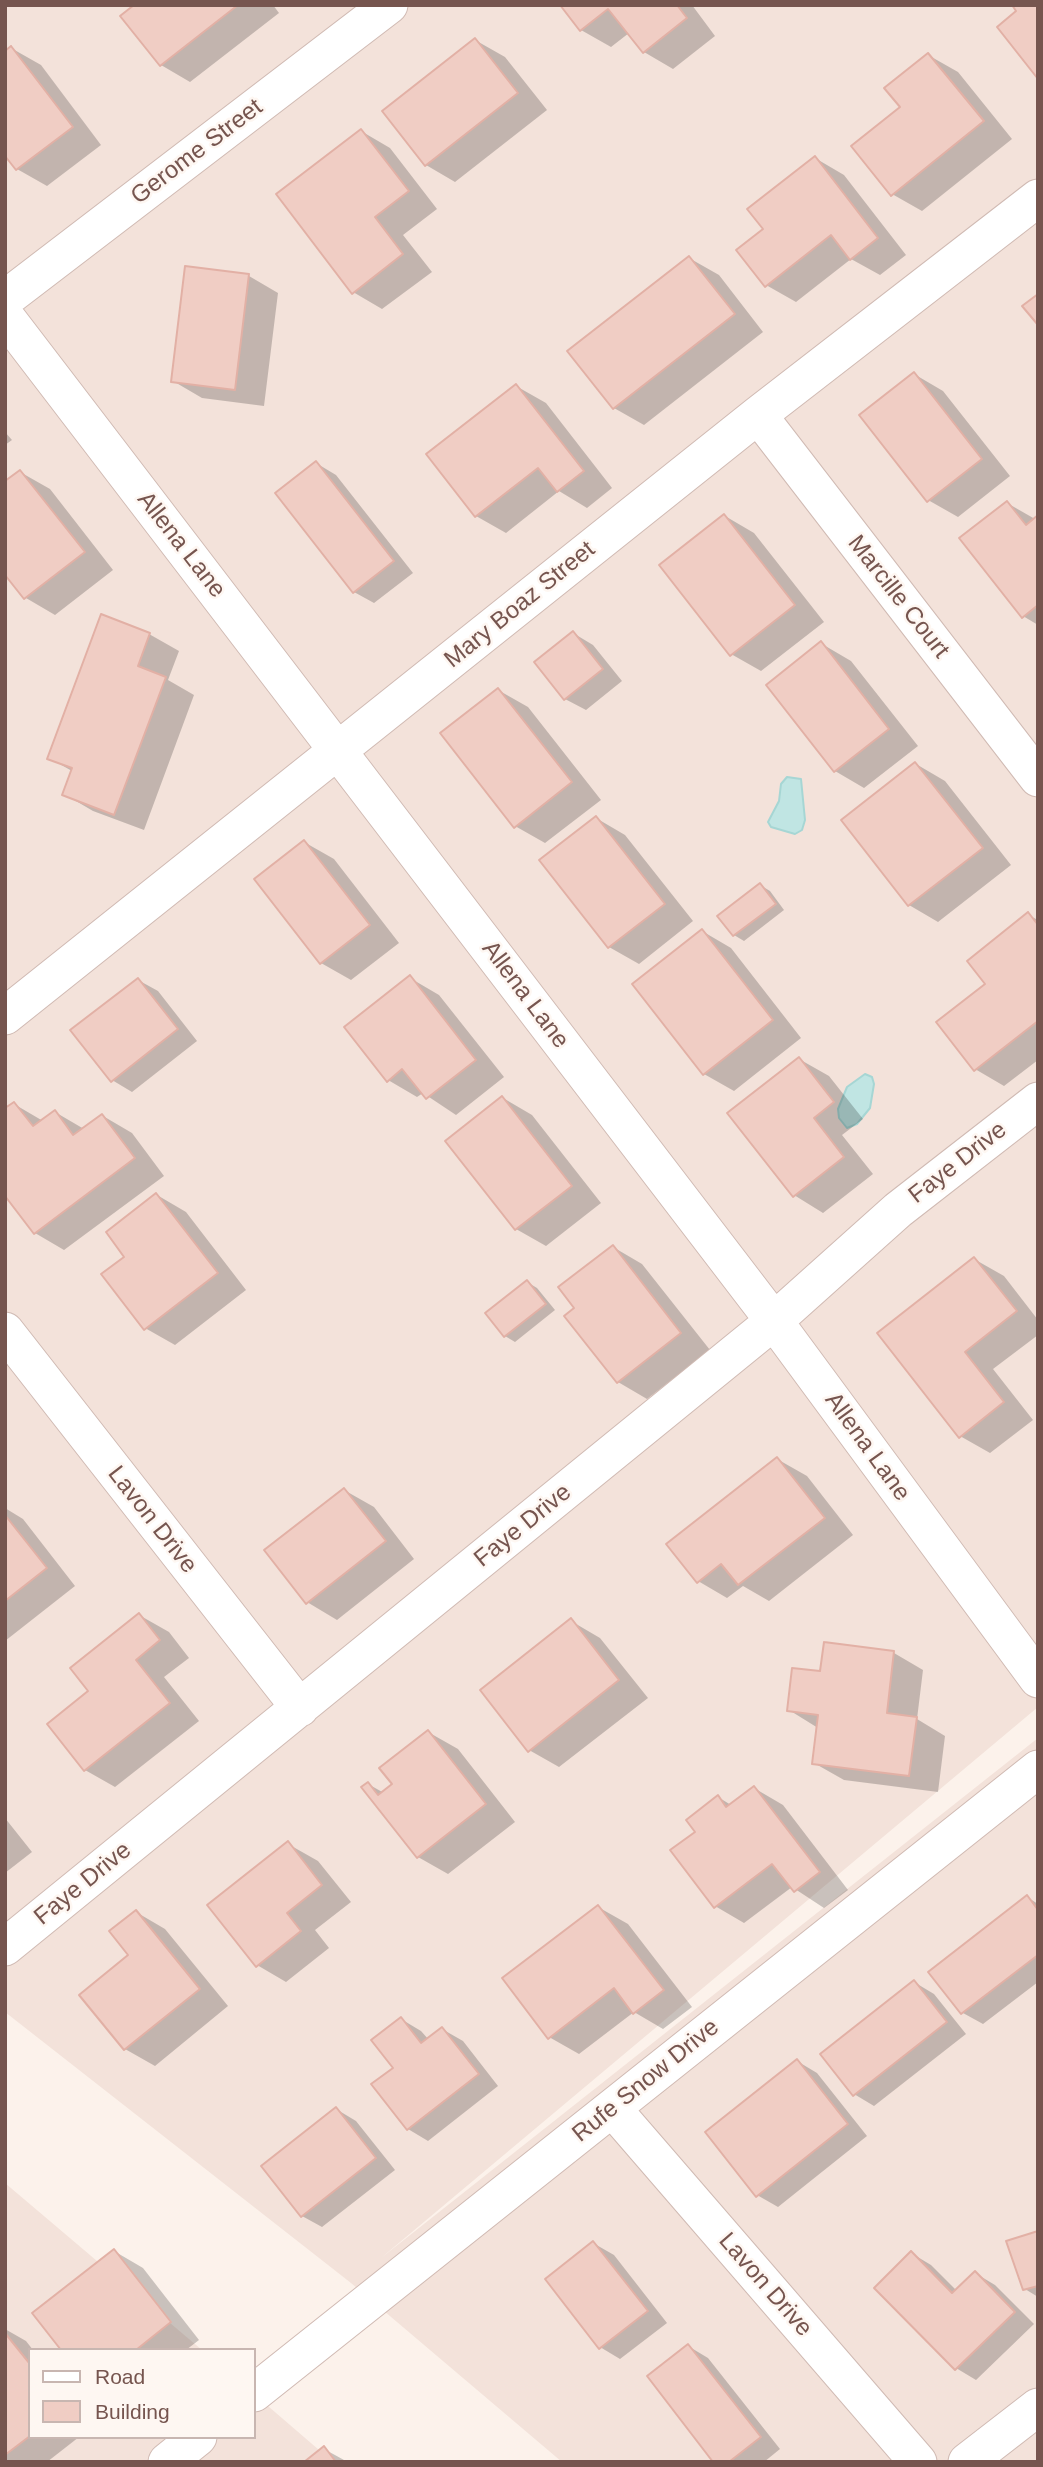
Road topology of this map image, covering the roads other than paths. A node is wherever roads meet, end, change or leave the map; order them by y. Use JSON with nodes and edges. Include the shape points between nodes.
{"nodes":[{"id":1,"x":389,"y":5,"type":"edge"},
{"id":2,"x":1038,"y":198,"type":"edge"},
{"id":3,"x":5,"y":299,"type":"edge"},
{"id":4,"x":5,"y":316,"type":"edge"},
{"id":5,"x":758,"y":415,"type":"junction"},
{"id":6,"x":338,"y":750,"type":"junction"},
{"id":7,"x":1038,"y":778,"type":"edge"},
{"id":8,"x":5,"y":1016,"type":"edge"},
{"id":9,"x":1038,"y":1101,"type":"edge"},
{"id":10,"x":774,"y":1321,"type":"junction"},
{"id":11,"x":5,"y":1331,"type":"edge"},
{"id":12,"x":1038,"y":1679,"type":"edge"},
{"id":13,"x":300,"y":1708,"type":"junction"},
{"id":14,"x":1038,"y":1769,"type":"edge"},
{"id":15,"x":5,"y":1948,"type":"edge"},
{"id":16,"x":612,"y":2108,"type":"junction"},
{"id":17,"x":256,"y":2391,"type":"edge"},
{"id":18,"x":1038,"y":2407,"type":"edge"},
{"id":19,"x":196,"y":2439,"type":"edge"},
{"id":20,"x":167,"y":2462,"type":"edge"},
{"id":21,"x":918,"y":2462,"type":"edge"},
{"id":22,"x":967,"y":2462,"type":"edge"}],
"edges":[{"from":1,"to":3,"type":"street","name":"Gerome Street"},
{"from":2,"to":5,"type":"street","name":"Mary Boaz Street"},
{"from":4,"to":6,"type":"street","name":"Allena Lane"},
{"from":5,"to":6,"type":"street","name":"Mary Boaz Street"},
{"from":5,"to":7,"type":"street","name":"Marcille Court"},
{"from":6,"to":8,"type":"street","name":"Mary Boaz Street"},
{"from":6,"to":10,"type":"street","name":"Allena Lane"},
{"from":9,"to":10,"type":"street","name":"Faye Drive","via":[[898,1210]]},
{"from":10,"to":12,"type":"street","name":"Allena Lane"},
{"from":10,"to":13,"type":"street","name":"Faye Drive"},
{"from":11,"to":13,"type":"street","name":"Lavon Drive"},
{"from":13,"to":15,"type":"street","name":"Faye Drive"},
{"from":14,"to":16,"type":"street","name":"Rufe Snow Drive"},
{"from":16,"to":17,"type":"street","name":"Rufe Snow Drive"},
{"from":16,"to":21,"type":"street","name":"Lavon Drive"},
{"from":18,"to":22,"type":"street"},
{"from":19,"to":20,"type":"street"}]}
